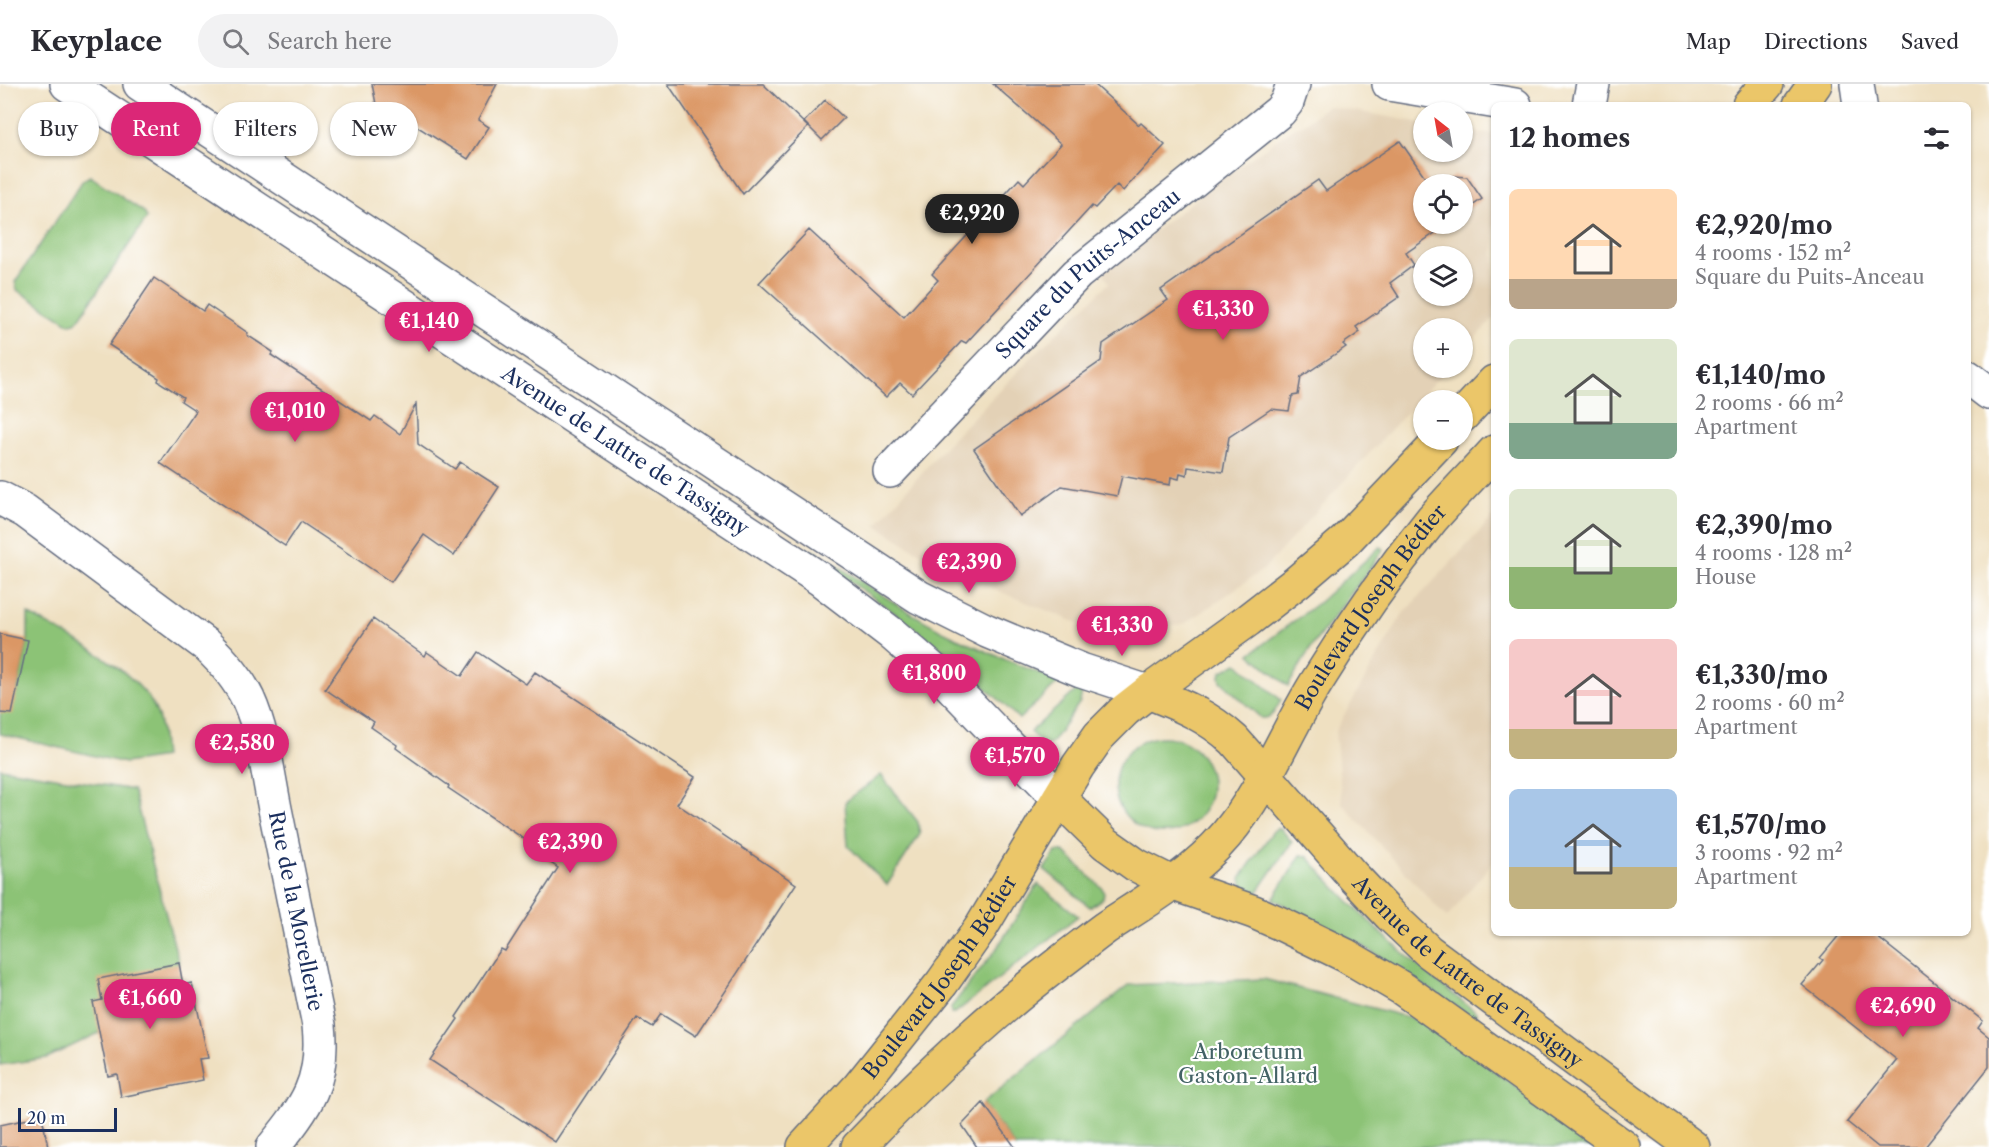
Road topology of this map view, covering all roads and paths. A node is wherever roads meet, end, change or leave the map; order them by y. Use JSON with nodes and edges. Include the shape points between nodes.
{"nodes":[{"id":1,"x":67,"y":84,"type":"edge"},
{"id":2,"x":140,"y":84,"type":"edge"},
{"id":3,"x":1293,"y":84,"type":"edge"},
{"id":4,"x":1389,"y":84,"type":"edge"},
{"id":5,"x":1593,"y":84,"type":"edge"},
{"id":6,"x":1767,"y":84,"type":"edge"},
{"id":7,"x":1815,"y":84,"type":"edge"},
{"id":8,"x":1857,"y":84,"type":"edge"},
{"id":9,"x":1497,"y":102,"type":"edge"},
{"id":10,"x":1589,"y":102,"type":"edge"},
{"id":11,"x":1752,"y":102,"type":"edge"},
{"id":12,"x":1802,"y":102,"type":"edge"},
{"id":13,"x":1860,"y":102,"type":"edge"},
{"id":14,"x":1971,"y":379,"type":"edge"},
{"id":15,"x":1491,"y":385,"type":"edge"},
{"id":16,"x":1989,"y":393,"type":"edge"},
{"id":17,"x":1473,"y":404,"type":"edge"},
{"id":18,"x":1431,"y":450,"type":"edge"},
{"id":19,"x":1491,"y":455,"type":"edge"},
{"id":20,"x":890,"y":471,"type":"dead end"},
{"id":21,"x":0,"y":498,"type":"edge"},
{"id":22,"x":1148,"y":692,"type":"junction"},
{"id":23,"x":1265,"y":775,"type":"junction"},
{"id":24,"x":1059,"y":798,"type":"junction"},
{"id":25,"x":1174,"y":884,"type":"junction"},
{"id":26,"x":273,"y":1147,"type":"edge"},
{"id":27,"x":804,"y":1147,"type":"edge"},
{"id":28,"x":858,"y":1147,"type":"edge"},
{"id":29,"x":1624,"y":1147,"type":"edge"},
{"id":30,"x":1693,"y":1147,"type":"edge"}],
"edges":[{"from":1,"to":24,"type":"street","name":"Avenue de Lattre de Tassigny","via":[[820,579],[946,681]]},
{"from":2,"to":22,"type":"street","name":"Avenue de Lattre de Tassigny","via":[[919,597],[1080,670]]},
{"from":3,"to":20,"type":"street","name":"Square du Puits-Anceau","via":[[1287,102],[1274,117],[1077,274]]},
{"from":4,"to":9,"type":"street"},
{"from":5,"to":10,"type":"street"},
{"from":6,"to":11,"type":"main road"},
{"from":7,"to":12,"type":"main road"},
{"from":8,"to":13,"type":"street"},
{"from":14,"to":16,"type":"street"},
{"from":15,"to":17,"type":"main road"},
{"from":18,"to":22,"type":"main road","via":[[1344,541],[1298,582]]},
{"from":19,"to":23,"type":"main road","name":"Boulevard Joseph Bédier","via":[[1433,518],[1383,583],[1302,706]]},
{"from":21,"to":26,"type":"street","name":"Rue de la Morellerie","via":[[39,521],[206,645],[224,662],[248,700],[264,757],[321,1044],[317,1078],[308,1100]]},
{"from":22,"to":23,"type":"main road","via":[[1191,709],[1221,728]]},
{"from":22,"to":24,"type":"main road","via":[[1099,736]]},
{"from":23,"to":25,"type":"main road","via":[[1247,808],[1225,836]]},
{"from":23,"to":30,"type":"main road","name":"Avenue de Lattre de Tassigny","via":[[1353,876],[1428,951]]},
{"from":24,"to":25,"type":"main road","via":[[1105,843],[1136,865]]},
{"from":24,"to":27,"type":"main road","name":"Boulevard Joseph Bédier","via":[[982,926],[942,983],[858,1088]]},
{"from":25,"to":28,"type":"main road","name":"Boulevard Joseph Bédier","via":[[1103,930],[1013,1000],[933,1071]]},
{"from":25,"to":29,"type":"main road","name":"Avenue de Lattre de Tassigny","via":[[1254,912],[1345,955],[1403,989]]}]}
